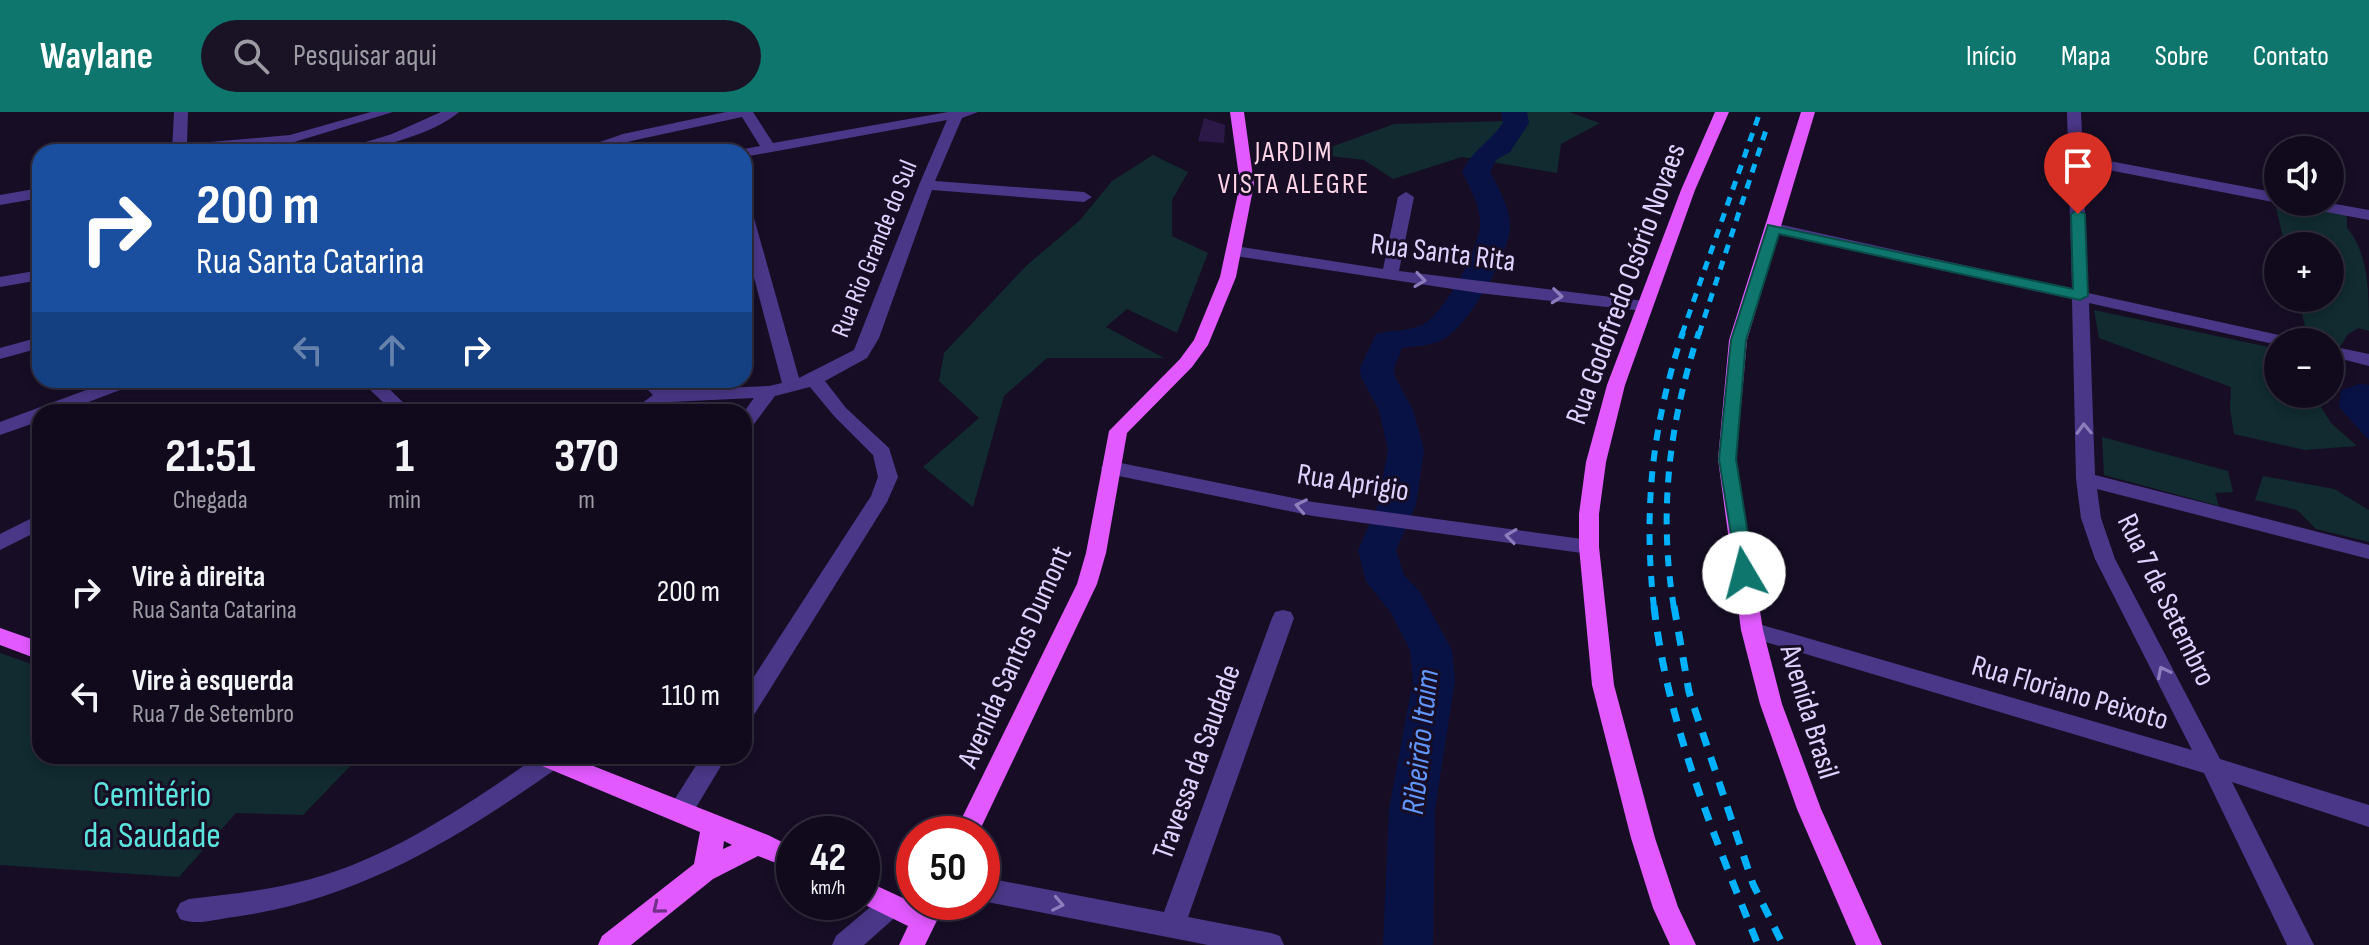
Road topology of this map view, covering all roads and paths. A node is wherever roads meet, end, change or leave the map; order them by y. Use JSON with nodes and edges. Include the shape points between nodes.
{"nodes":[{"id":1,"x":181,"y":112,"type":"edge"},
{"id":2,"x":386,"y":112,"type":"edge"},
{"id":3,"x":452,"y":112,"type":"edge"},
{"id":4,"x":746,"y":112,"type":"edge"},
{"id":5,"x":1237,"y":112,"type":"edge"},
{"id":6,"x":1722,"y":112,"type":"edge"},
{"id":7,"x":1808,"y":112,"type":"edge"},
{"id":8,"x":2074,"y":112,"type":"edge"},
{"id":9,"x":964,"y":113,"type":"edge"},
{"id":10,"x":346,"y":118,"type":"edge"},
{"id":11,"x":180,"y":144,"type":"edge"},
{"id":12,"x":262,"y":144,"type":"edge"},
{"id":13,"x":370,"y":144,"type":"edge"},
{"id":14,"x":605,"y":144,"type":"edge"},
{"id":15,"x":769,"y":148,"type":"junction"},
{"id":16,"x":752,"y":151,"type":"edge"},
{"id":17,"x":2077,"y":159,"type":"junction"},
{"id":18,"x":926,"y":185,"type":"junction"},
{"id":19,"x":32,"y":194,"type":"edge"},
{"id":20,"x":2264,"y":195,"type":"edge"},
{"id":21,"x":1084,"y":197,"type":"dead end"},
{"id":22,"x":1406,"y":197,"type":"dead end"},
{"id":23,"x":0,"y":200,"type":"edge"},
{"id":24,"x":2344,"y":210,"type":"edge"},
{"id":25,"x":2369,"y":215,"type":"edge"},
{"id":26,"x":1773,"y":228,"type":"junction"},
{"id":27,"x":752,"y":240,"type":"edge"},
{"id":28,"x":1235,"y":251,"type":"junction"},
{"id":29,"x":32,"y":276,"type":"edge"},
{"id":30,"x":1390,"y":276,"type":"junction"},
{"id":31,"x":0,"y":282,"type":"edge"},
{"id":32,"x":2080,"y":296,"type":"junction"},
{"id":33,"x":1644,"y":306,"type":"junction"},
{"id":34,"x":2264,"y":337,"type":"edge"},
{"id":35,"x":32,"y":344,"type":"edge"},
{"id":36,"x":0,"y":354,"type":"edge"},
{"id":37,"x":2344,"y":354,"type":"edge"},
{"id":38,"x":2369,"y":360,"type":"edge"},
{"id":39,"x":814,"y":380,"type":"junction"},
{"id":40,"x":792,"y":386,"type":"junction"},
{"id":41,"x":108,"y":388,"type":"edge"},
{"id":42,"x":378,"y":388,"type":"edge"},
{"id":43,"x":656,"y":388,"type":"edge"},
{"id":44,"x":769,"y":392,"type":"junction"},
{"id":45,"x":665,"y":396,"type":"junction"},
{"id":46,"x":78,"y":399,"type":"junction"},
{"id":47,"x":65,"y":404,"type":"edge"},
{"id":48,"x":84,"y":404,"type":"edge"},
{"id":49,"x":395,"y":404,"type":"edge"},
{"id":50,"x":652,"y":404,"type":"edge"},
{"id":51,"x":752,"y":414,"type":"edge"},
{"id":52,"x":32,"y":417,"type":"edge"},
{"id":53,"x":0,"y":429,"type":"edge"},
{"id":54,"x":1111,"y":468,"type":"junction"},
{"id":55,"x":2086,"y":479,"type":"junction"},
{"id":56,"x":32,"y":525,"type":"edge"},
{"id":57,"x":0,"y":543,"type":"edge"},
{"id":58,"x":1589,"y":547,"type":"junction"},
{"id":59,"x":2369,"y":552,"type":"edge"},
{"id":60,"x":1283,"y":618,"type":"dead end"},
{"id":61,"x":1752,"y":630,"type":"junction"},
{"id":62,"x":0,"y":636,"type":"edge"},
{"id":63,"x":32,"y":648,"type":"edge"},
{"id":64,"x":752,"y":698,"type":"edge"},
{"id":65,"x":539,"y":764,"type":"edge"},
{"id":66,"x":562,"y":764,"type":"edge"},
{"id":67,"x":710,"y":764,"type":"edge"},
{"id":68,"x":2212,"y":766,"type":"junction"},
{"id":69,"x":680,"y":812,"type":"junction"},
{"id":70,"x":975,"y":816,"type":"edge"},
{"id":71,"x":2369,"y":816,"type":"edge"},
{"id":72,"x":713,"y":825,"type":"junction"},
{"id":73,"x":759,"y":843,"type":"junction"},
{"id":74,"x":776,"y":851,"type":"edge"},
{"id":75,"x":704,"y":871,"type":"junction"},
{"id":76,"x":1000,"y":893,"type":"edge"},
{"id":77,"x":880,"y":900,"type":"edge"},
{"id":78,"x":891,"y":905,"type":"junction"},
{"id":79,"x":896,"y":906,"type":"edge"},
{"id":80,"x":189,"y":911,"type":"dead end"},
{"id":81,"x":925,"y":920,"type":"edge"},
{"id":82,"x":1171,"y":927,"type":"junction"},
{"id":83,"x":611,"y":945,"type":"edge"},
{"id":84,"x":845,"y":945,"type":"edge"},
{"id":85,"x":912,"y":945,"type":"edge"},
{"id":86,"x":1271,"y":945,"type":"edge"},
{"id":87,"x":1683,"y":945,"type":"edge"},
{"id":88,"x":1869,"y":945,"type":"edge"},
{"id":89,"x":2301,"y":945,"type":"edge"}],
"edges":[{"from":1,"to":11,"type":"street"},
{"from":2,"to":10,"type":"street"},
{"from":3,"to":13,"type":"street"},
{"from":4,"to":14,"type":"street"},
{"from":4,"to":15,"type":"street"},
{"from":5,"to":28,"type":"main road","name":"Avenida Santos Dumont","via":[[1247,184]]},
{"from":6,"to":33,"type":"main road","name":"Rua Godofredo Osório Novaes"},
{"from":7,"to":26,"type":"main road","name":"Avenida Brasil"},
{"from":8,"to":17,"type":"street","name":"Rua 7 de Setembro"},
{"from":9,"to":15,"type":"street"},
{"from":9,"to":18,"type":"street","name":"Rua Rio Grande do Sul"},
{"from":10,"to":12,"type":"street"},
{"from":15,"to":16,"type":"street"},
{"from":17,"to":20,"type":"street"},
{"from":17,"to":32,"type":"street","name":"Rua 7 de Setembro"},
{"from":18,"to":21,"type":"street"},
{"from":18,"to":39,"type":"street","name":"Rua Rio Grande do Sul","via":[[861,354]]},
{"from":19,"to":23,"type":"street"},
{"from":22,"to":30,"type":"street"},
{"from":24,"to":25,"type":"street"},
{"from":26,"to":32,"type":"street"},
{"from":26,"to":61,"type":"main road","name":"Avenida Brasil","via":[[1738,340],[1727,459]]},
{"from":27,"to":40,"type":"street"},
{"from":28,"to":30,"type":"street","name":"Rua Santa Rita"},
{"from":28,"to":54,"type":"main road","name":"Avenida Santos Dumont","via":[[1202,341],[1122,424]]},
{"from":29,"to":31,"type":"street"},
{"from":30,"to":33,"type":"street","name":"Rua Santa Rita","one_way":true},
{"from":32,"to":34,"type":"street"},
{"from":55,"to":32,"type":"street","name":"Rua 7 de Setembro","one_way":true},
{"from":33,"to":58,"type":"main road","name":"Rua Godofredo Osório Novaes","via":[[1596,462]]},
{"from":35,"to":36,"type":"street"},
{"from":37,"to":38,"type":"street"},
{"from":39,"to":40,"type":"street","name":"Rua Rio Grande do Sul"},
{"from":39,"to":64,"type":"street","via":[[882,453],[888,477]]},
{"from":40,"to":44,"type":"street","name":"Rua Rio Grande do Sul"},
{"from":41,"to":46,"type":"street"},
{"from":42,"to":49,"type":"street"},
{"from":43,"to":45,"type":"street"},
{"from":44,"to":45,"type":"street","name":"Rua Rio Grande do Sul"},
{"from":44,"to":51,"type":"street"},
{"from":45,"to":50,"type":"street"},
{"from":46,"to":47,"type":"street"},
{"from":46,"to":48,"type":"street"},
{"from":52,"to":53,"type":"street"},
{"from":58,"to":54,"type":"street","name":"Rua Aprigio","one_way":true,"via":[[1378,519]]},
{"from":54,"to":70,"type":"main road","name":"Avenida Santos Dumont","via":[[1087,584]]},
{"from":55,"to":59,"type":"street"},
{"from":68,"to":55,"type":"street","name":"Rua 7 de Setembro","one_way":true,"via":[[2105,559],[2091,518]]},
{"from":56,"to":57,"type":"street"},
{"from":58,"to":87,"type":"main road","name":"Rua Godofredo Osório Novaes","via":[[1603,685],[1666,908]]},
{"from":60,"to":82,"type":"street","name":"Travessa da Saudade"},
{"from":61,"to":68,"type":"street","name":"Rua Floriano Peixoto"},
{"from":61,"to":88,"type":"main road","name":"Avenida Brasil","via":[[1771,704],[1809,809]]},
{"from":62,"to":63,"type":"main road"},
{"from":65,"to":80,"type":"street","via":[[489,803],[419,844],[339,881],[276,899]]},
{"from":66,"to":69,"type":"main road"},
{"from":67,"to":69,"type":"street"},
{"from":68,"to":71,"type":"street","name":"Rua Floriano Peixoto"},
{"from":68,"to":89,"type":"street","name":"Rua 7 de Setembro"},
{"from":69,"to":72,"type":"main road"},
{"from":72,"to":73,"type":"main road"},
{"from":72,"to":75,"type":"main road"},
{"from":73,"to":74,"type":"main road"},
{"from":73,"to":75,"type":"main road"},
{"from":75,"to":83,"type":"main road","one_way":true},
{"from":76,"to":82,"type":"street","one_way":true},
{"from":77,"to":78,"type":"main road"},
{"from":78,"to":79,"type":"main road"},
{"from":78,"to":84,"type":"street"},
{"from":81,"to":85,"type":"main road"},
{"from":82,"to":86,"type":"street"}]}
